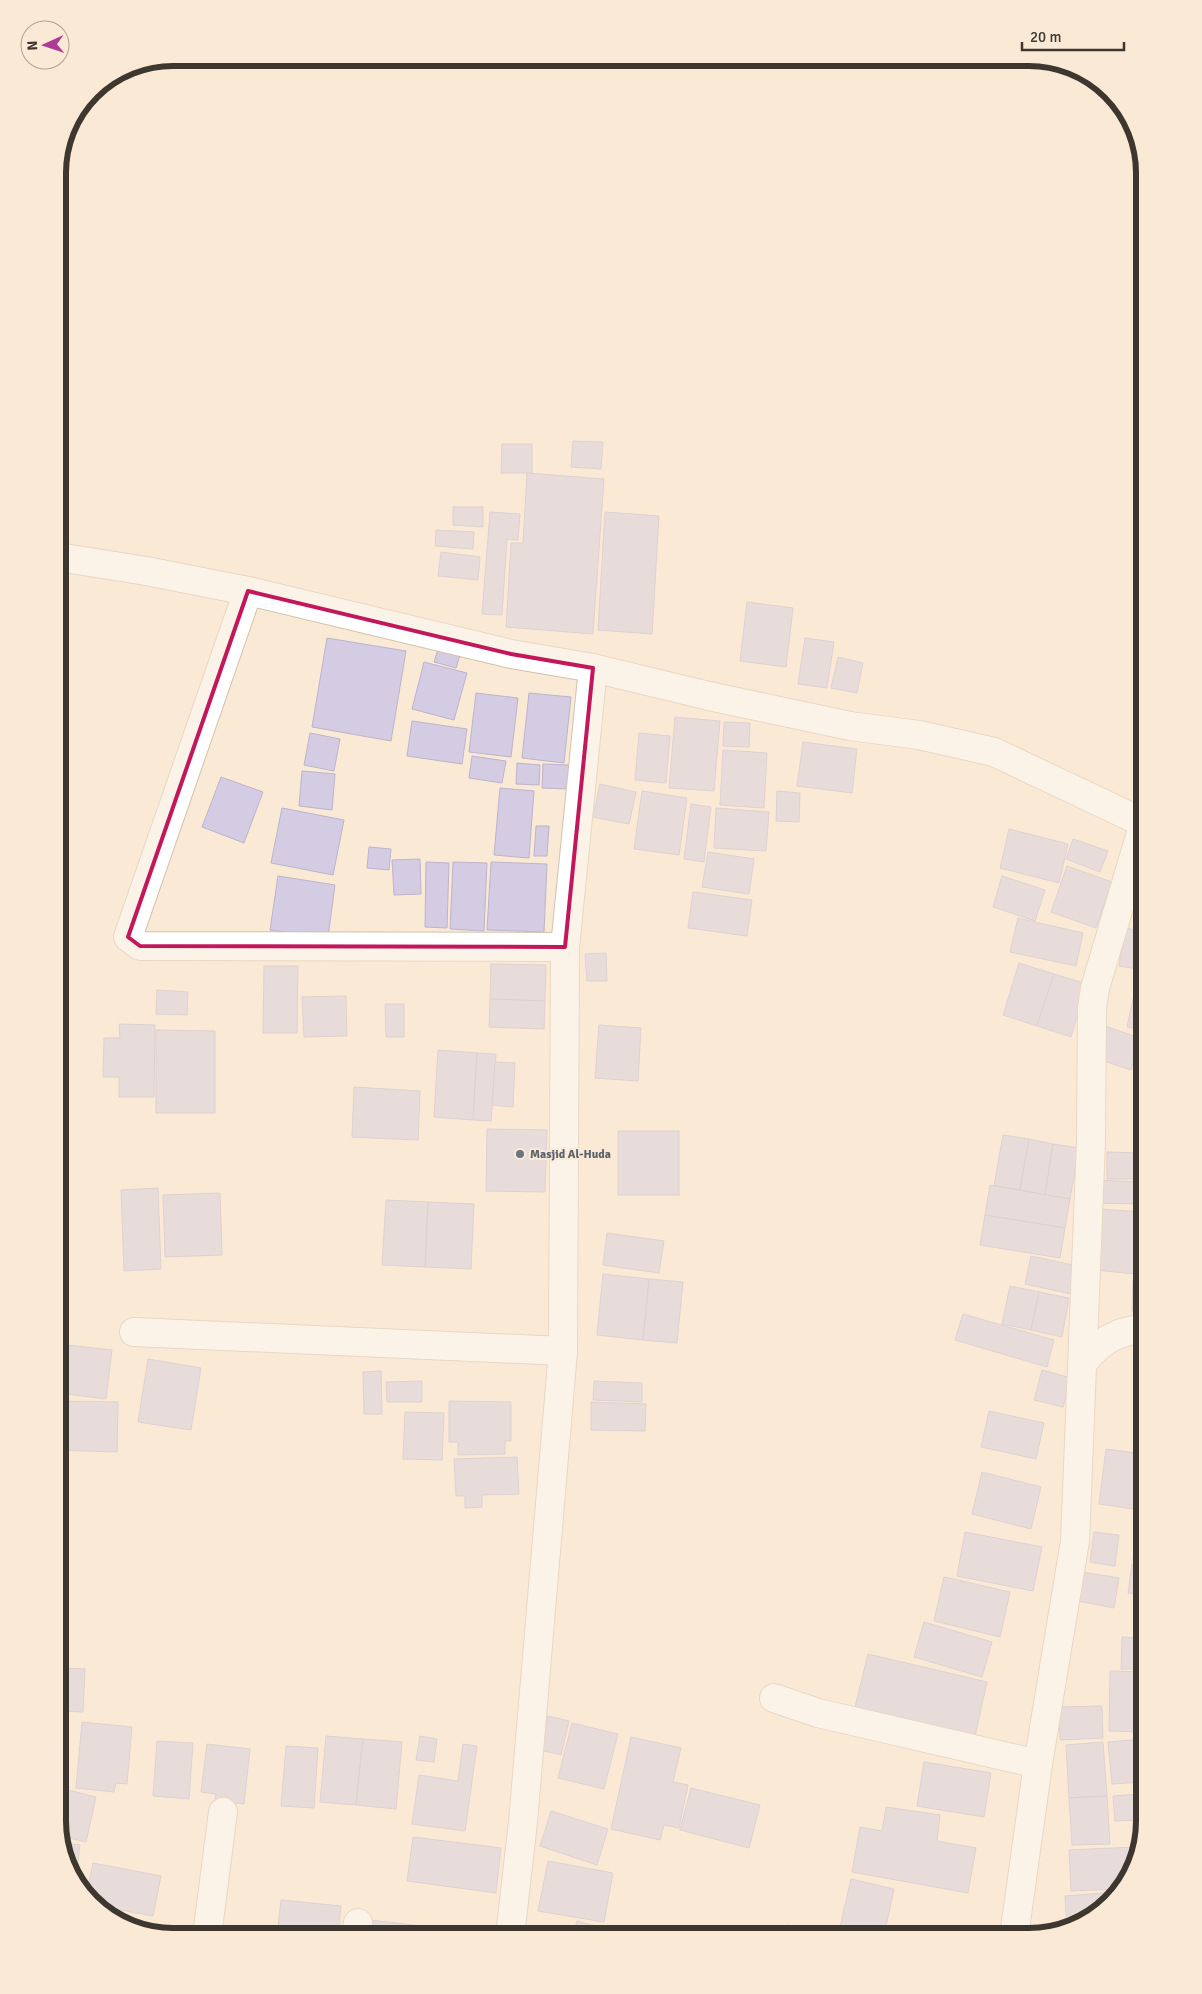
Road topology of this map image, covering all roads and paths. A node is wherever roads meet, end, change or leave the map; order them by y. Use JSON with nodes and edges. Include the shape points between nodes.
{"nodes":[{"id":1,"x":66,"y":558,"type":"edge"},
{"id":2,"x":248,"y":591,"type":"junction"},
{"id":3,"x":593,"y":668,"type":"junction"},
{"id":4,"x":1136,"y":819,"type":"edge"},
{"id":5,"x":1136,"y":850,"type":"edge"},
{"id":6,"x":565,"y":948,"type":"junction"},
{"id":7,"x":1136,"y":1329,"type":"edge"},
{"id":8,"x":134,"y":1332,"type":"dead end"},
{"id":9,"x":563,"y":1351,"type":"junction"},
{"id":10,"x":1083,"y":1363,"type":"junction"},
{"id":11,"x":774,"y":1698,"type":"dead end"},
{"id":12,"x":1038,"y":1764,"type":"junction"},
{"id":13,"x":223,"y":1812,"type":"dead end"},
{"id":14,"x":207,"y":1928,"type":"edge"},
{"id":15,"x":511,"y":1928,"type":"edge"},
{"id":16,"x":1015,"y":1928,"type":"edge"}],
"edges":[{"from":1,"to":2,"type":"street"},
{"from":2,"to":3,"type":"street","via":[[511,654]]},
{"from":2,"to":6,"type":"street","via":[[128,936],[140,946]]},
{"from":3,"to":4,"type":"street","via":[[850,726],[994,752]]},
{"from":3,"to":6,"type":"street"},
{"from":5,"to":10,"type":"street","via":[[1095,988],[1092,1009]]},
{"from":6,"to":9,"type":"street"},
{"from":7,"to":10,"type":"street","via":[[1111,1337],[1094,1349]]},
{"from":8,"to":9,"type":"street"},
{"from":9,"to":15,"type":"street","via":[[524,1822]]},
{"from":10,"to":12,"type":"street","via":[[1074,1541]]},
{"from":11,"to":12,"type":"street","via":[[818,1713]]},
{"from":12,"to":16,"type":"street"},
{"from":13,"to":14,"type":"street"}]}
